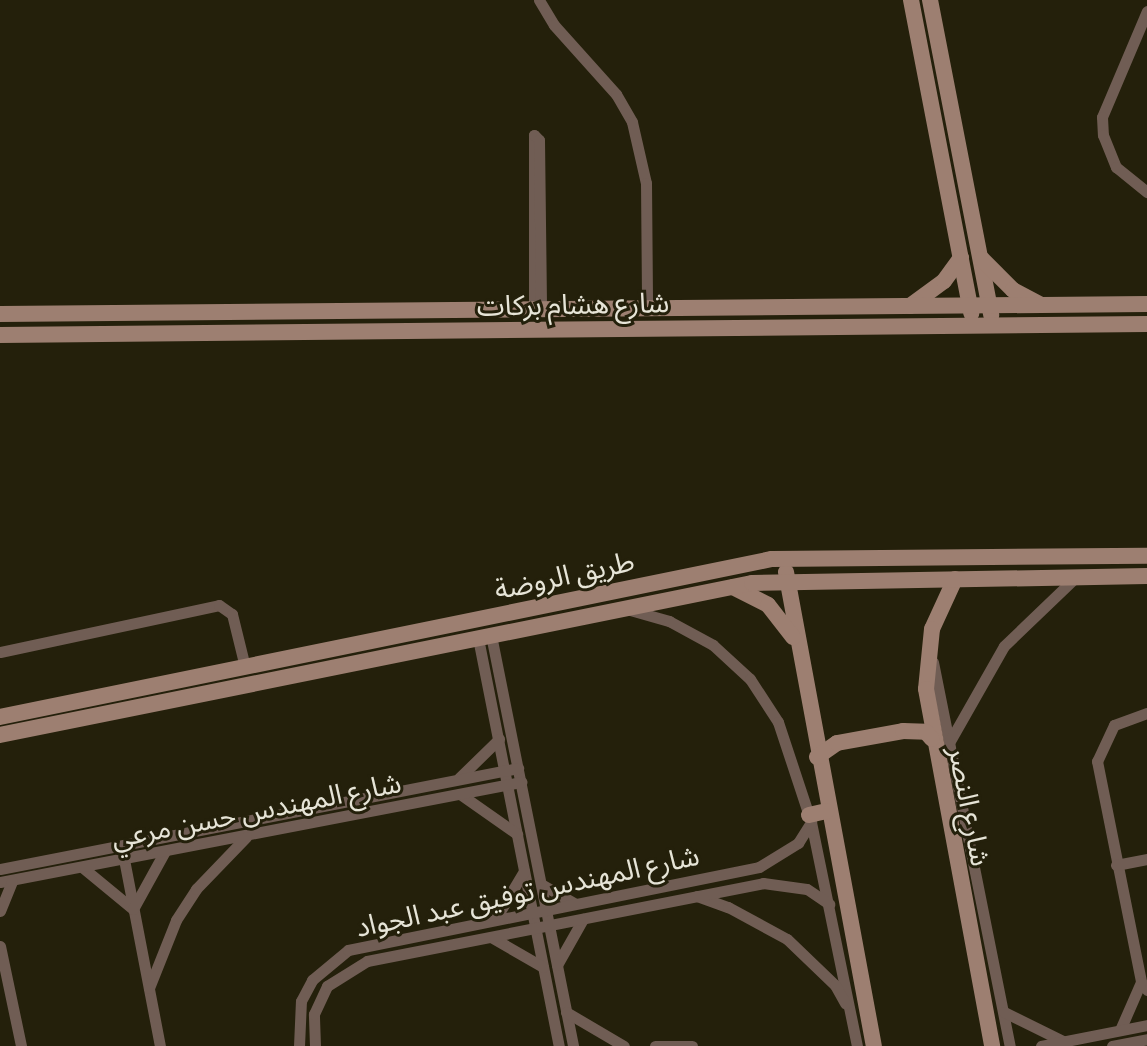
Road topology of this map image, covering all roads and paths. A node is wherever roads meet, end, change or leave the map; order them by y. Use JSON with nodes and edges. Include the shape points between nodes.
{"nodes":[{"id":1,"x":539,"y":0,"type":"edge"},
{"id":2,"x":911,"y":0,"type":"edge"},
{"id":3,"x":930,"y":0,"type":"edge"},
{"id":4,"x":939,"y":0,"type":"edge"},
{"id":5,"x":1139,"y":0,"type":"edge"},
{"id":6,"x":1145,"y":15,"type":"edge"},
{"id":7,"x":934,"y":19,"type":"junction"},
{"id":8,"x":1147,"y":192,"type":"edge"},
{"id":9,"x":980,"y":256,"type":"junction"},
{"id":10,"x":961,"y":258,"type":"junction"},
{"id":11,"x":1040,"y":304,"type":"junction"},
{"id":12,"x":1147,"y":304,"type":"edge"},
{"id":13,"x":970,"y":305,"type":"junction"},
{"id":14,"x":989,"y":305,"type":"junction"},
{"id":15,"x":910,"y":306,"type":"junction"},
{"id":16,"x":647,"y":308,"type":"junction"},
{"id":17,"x":688,"y":308,"type":"junction"},
{"id":18,"x":538,"y":309,"type":"junction"},
{"id":19,"x":426,"y":310,"type":"junction"},
{"id":20,"x":0,"y":314,"type":"edge"},
{"id":21,"x":1147,"y":324,"type":"edge"},
{"id":22,"x":974,"y":325,"type":"junction"},
{"id":23,"x":993,"y":325,"type":"junction"},
{"id":24,"x":688,"y":328,"type":"junction"},
{"id":25,"x":427,"y":330,"type":"junction"},
{"id":26,"x":0,"y":335,"type":"edge"},
{"id":27,"x":1147,"y":556,"type":"edge"},
{"id":28,"x":892,"y":557,"type":"junction"},
{"id":29,"x":785,"y":559,"type":"junction"},
{"id":30,"x":1147,"y":576,"type":"edge"},
{"id":31,"x":1076,"y":577,"type":"junction"},
{"id":32,"x":893,"y":578,"type":"junction"},
{"id":33,"x":787,"y":579,"type":"junction"},
{"id":34,"x":955,"y":579,"type":"junction"},
{"id":35,"x":731,"y":586,"type":"junction"},
{"id":36,"x":622,"y":609,"type":"junction"},
{"id":37,"x":484,"y":637,"type":"junction"},
{"id":38,"x":929,"y":643,"type":"junction"},
{"id":39,"x":325,"y":650,"type":"junction"},
{"id":40,"x":0,"y":652,"type":"edge"},
{"id":41,"x":800,"y":658,"type":"junction"},
{"id":42,"x":281,"y":660,"type":"junction"},
{"id":43,"x":245,"y":667,"type":"junction"},
{"id":44,"x":331,"y":668,"type":"junction"},
{"id":45,"x":285,"y":677,"type":"junction"},
{"id":46,"x":1147,"y":713,"type":"edge"},
{"id":47,"x":0,"y":717,"type":"edge"},
{"id":48,"x":0,"y":735,"type":"edge"},
{"id":49,"x":499,"y":739,"type":"junction"},
{"id":50,"x":932,"y":739,"type":"junction"},
{"id":51,"x":950,"y":741,"type":"junction"},
{"id":52,"x":817,"y":757,"type":"junction"},
{"id":53,"x":518,"y":768,"type":"junction"},
{"id":54,"x":505,"y":771,"type":"junction"},
{"id":55,"x":456,"y":780,"type":"junction"},
{"id":56,"x":521,"y":782,"type":"junction"},
{"id":57,"x":507,"y":785,"type":"junction"},
{"id":58,"x":460,"y":794,"type":"junction"},
{"id":59,"x":827,"y":811,"type":"junction"},
{"id":60,"x":810,"y":819,"type":"junction"},
{"id":61,"x":517,"y":834,"type":"junction"},
{"id":62,"x":248,"y":835,"type":"junction"},
{"id":63,"x":121,"y":846,"type":"junction"},
{"id":64,"x":165,"y":851,"type":"junction"},
{"id":65,"x":124,"y":859,"type":"junction"},
{"id":66,"x":1147,"y":859,"type":"edge"},
{"id":67,"x":1116,"y":865,"type":"junction"},
{"id":68,"x":82,"y":867,"type":"junction"},
{"id":69,"x":0,"y":869,"type":"edge"},
{"id":70,"x":524,"y":870,"type":"junction"},
{"id":71,"x":6,"y":882,"type":"edge"},
{"id":72,"x":541,"y":884,"type":"junction"},
{"id":73,"x":697,"y":896,"type":"junction"},
{"id":74,"x":971,"y":897,"type":"junction"},
{"id":75,"x":576,"y":904,"type":"junction"},
{"id":76,"x":829,"y":904,"type":"junction"},
{"id":77,"x":133,"y":909,"type":"junction"},
{"id":78,"x":546,"y":910,"type":"junction"},
{"id":79,"x":0,"y":911,"type":"edge"},
{"id":80,"x":533,"y":913,"type":"junction"},
{"id":81,"x":583,"y":919,"type":"junction"},
{"id":82,"x":495,"y":920,"type":"junction"},
{"id":83,"x":549,"y":925,"type":"junction"},
{"id":84,"x":536,"y":928,"type":"junction"},
{"id":85,"x":490,"y":937,"type":"junction"},
{"id":86,"x":0,"y":946,"type":"edge"},
{"id":87,"x":557,"y":965,"type":"junction"},
{"id":88,"x":543,"y":967,"type":"junction"},
{"id":89,"x":1144,"y":986,"type":"edge"},
{"id":90,"x":149,"y":989,"type":"junction"},
{"id":91,"x":566,"y":1012,"type":"junction"},
{"id":92,"x":1004,"y":1012,"type":"junction"},
{"id":93,"x":851,"y":1013,"type":"junction"},
{"id":94,"x":1147,"y":1025,"type":"edge"},
{"id":95,"x":1120,"y":1030,"type":"junction"},
{"id":96,"x":1147,"y":1039,"type":"edge"},
{"id":97,"x":1063,"y":1042,"type":"junction"},
{"id":98,"x":1133,"y":1044,"type":"edge"},
{"id":99,"x":21,"y":1046,"type":"edge"},
{"id":100,"x":160,"y":1046,"type":"edge"},
{"id":101,"x":299,"y":1046,"type":"edge"},
{"id":102,"x":315,"y":1046,"type":"edge"},
{"id":103,"x":559,"y":1046,"type":"edge"},
{"id":104,"x":573,"y":1046,"type":"edge"},
{"id":105,"x":624,"y":1046,"type":"edge"},
{"id":106,"x":655,"y":1046,"type":"edge"},
{"id":107,"x":692,"y":1046,"type":"edge"},
{"id":108,"x":857,"y":1046,"type":"edge"},
{"id":109,"x":874,"y":1046,"type":"edge"},
{"id":110,"x":992,"y":1046,"type":"edge"},
{"id":111,"x":1010,"y":1046,"type":"edge"},
{"id":112,"x":1041,"y":1046,"type":"edge"},
{"id":113,"x":1112,"y":1046,"type":"edge"}],
"edges":[{"from":1,"to":16,"type":"street","via":[[563,36],[616,94],[632,122],[646,183]]},
{"from":2,"to":10,"type":"street"},
{"from":3,"to":7,"type":"street"},
{"from":4,"to":7,"type":"street"},
{"from":5,"to":6,"type":"street"},
{"from":6,"to":8,"type":"street","via":[[1105,100],[1102,126],[1116,167]]},
{"from":7,"to":9,"type":"street"},
{"from":9,"to":11,"type":"street","via":[[1013,290]]},
{"from":9,"to":14,"type":"street"},
{"from":10,"to":13,"type":"street"},
{"from":10,"to":15,"type":"street","via":[[934,291]]},
{"from":11,"to":12,"type":"street","name":"شارع هشام بركات"},
{"from":11,"to":14,"type":"street","name":"شارع هشام بركات"},
{"from":13,"to":14,"type":"street","name":"شارع هشام بركات"},
{"from":13,"to":15,"type":"street","name":"شارع هشام بركات"},
{"from":13,"to":22,"type":"street"},
{"from":14,"to":23,"type":"street"},
{"from":15,"to":17,"type":"street","name":"شارع هشام بركات"},
{"from":16,"to":17,"type":"street","name":"شارع هشام بركات"},
{"from":16,"to":18,"type":"street","name":"شارع هشام بركات"},
{"from":17,"to":24,"type":"street"},
{"from":18,"to":18,"type":"street","via":[[539,140],[534,135]]},
{"from":18,"to":19,"type":"street","name":"شارع هشام بركات"},
{"from":19,"to":20,"type":"street","name":"شارع هشام بركات"},
{"from":19,"to":25,"type":"street"},
{"from":21,"to":23,"type":"street","name":"شارع هشام بركات"},
{"from":22,"to":23,"type":"street","name":"شارع هشام بركات"},
{"from":22,"to":24,"type":"street","name":"شارع هشام بركات"},
{"from":24,"to":25,"type":"street","name":"شارع هشام بركات"},
{"from":25,"to":26,"type":"street","name":"شارع هشام بركات"},
{"from":27,"to":28,"type":"street","name":"طريق الروضة"},
{"from":28,"to":29,"type":"street","name":"طريق الروضة"},
{"from":28,"to":32,"type":"street"},
{"from":29,"to":33,"type":"street"},
{"from":29,"to":39,"type":"street","name":"طريق الروضة"},
{"from":30,"to":31,"type":"street","name":"طريق الروضة"},
{"from":31,"to":34,"type":"street","name":"طريق الروضة"},
{"from":31,"to":51,"type":"street","via":[[1004,646]]},
{"from":32,"to":33,"type":"street","name":"طريق الروضة"},
{"from":32,"to":34,"type":"street","name":"طريق الروضة"},
{"from":33,"to":35,"type":"street","name":"طريق الروضة"},
{"from":33,"to":41,"type":"street"},
{"from":34,"to":38,"type":"street","name":"شارع النصر","via":[[941,602]]},
{"from":35,"to":36,"type":"street","name":"طريق الروضة"},
{"from":35,"to":41,"type":"street","via":[[768,605],[783,620]]},
{"from":36,"to":37,"type":"street","name":"طريق الروضة"},
{"from":36,"to":60,"type":"street","via":[[684,628],[750,679],[785,738]]},
{"from":37,"to":44,"type":"street","name":"طريق الروضة"},
{"from":37,"to":49,"type":"street"},
{"from":37,"to":53,"type":"street"},
{"from":38,"to":50,"type":"street","name":"شارع النصر"},
{"from":38,"to":51,"type":"street"},
{"from":39,"to":42,"type":"street","name":"طريق الروضة"},
{"from":39,"to":44,"type":"street","via":[[323,660]]},
{"from":40,"to":43,"type":"street","via":[[219,605],[232,614]]},
{"from":41,"to":52,"type":"street"},
{"from":42,"to":43,"type":"street","name":"طريق الروضة"},
{"from":42,"to":45,"type":"street","via":[[287,667]]},
{"from":43,"to":47,"type":"street","name":"طريق الروضة"},
{"from":44,"to":45,"type":"street","name":"طريق الروضة"},
{"from":45,"to":48,"type":"street","name":"طريق الروضة"},
{"from":46,"to":67,"type":"street","via":[[1114,725],[1100,748],[1099,782]]},
{"from":49,"to":54,"type":"street"},
{"from":49,"to":55,"type":"street"},
{"from":50,"to":52,"type":"street","via":[[926,732],[903,731],[837,743]]},
{"from":50,"to":74,"type":"street","name":"شارع النصر"},
{"from":51,"to":74,"type":"street"},
{"from":52,"to":59,"type":"street"},
{"from":53,"to":54,"type":"street","name":"شارع المهندس حسن مرعي"},
{"from":53,"to":56,"type":"street"},
{"from":54,"to":55,"type":"street","name":"شارع المهندس حسن مرعي"},
{"from":54,"to":57,"type":"street"},
{"from":55,"to":63,"type":"street","name":"شارع المهندس حسن مرعي"},
{"from":56,"to":57,"type":"street","name":"شارع المهندس حسن مرعي"},
{"from":56,"to":72,"type":"street"},
{"from":57,"to":58,"type":"street","name":"شارع المهندس حسن مرعي"},
{"from":57,"to":61,"type":"street"},
{"from":58,"to":61,"type":"street"},
{"from":58,"to":62,"type":"street","name":"شارع المهندس حسن مرعي"},
{"from":59,"to":60,"type":"street"},
{"from":59,"to":109,"type":"street"},
{"from":60,"to":75,"type":"street","name":"شارع المهندس توفيق عبد الجواد","via":[[798,843],[759,867]]},
{"from":60,"to":76,"type":"street"},
{"from":61,"to":70,"type":"street"},
{"from":62,"to":64,"type":"street","name":"شارع المهندس حسن مرعي"},
{"from":62,"to":90,"type":"street","via":[[196,889],[176,920]]},
{"from":63,"to":65,"type":"street"},
{"from":63,"to":69,"type":"street","name":"شارع المهندس حسن مرعي"},
{"from":64,"to":65,"type":"street","name":"شارع المهندس حسن مرعي"},
{"from":64,"to":77,"type":"street"},
{"from":65,"to":68,"type":"street","name":"شارع المهندس حسن مرعي"},
{"from":65,"to":77,"type":"street"},
{"from":66,"to":67,"type":"street"},
{"from":67,"to":89,"type":"street"},
{"from":68,"to":71,"type":"street","name":"شارع المهندس حسن مرعي"},
{"from":68,"to":77,"type":"street"},
{"from":70,"to":80,"type":"street"},
{"from":70,"to":82,"type":"street"},
{"from":71,"to":79,"type":"street"},
{"from":72,"to":75,"type":"street"},
{"from":72,"to":78,"type":"street"},
{"from":73,"to":76,"type":"street","name":"شارع المهندس توفيق عبد الجواد","via":[[778,883],[807,889]]},
{"from":73,"to":81,"type":"street","name":"شارع المهندس توفيق عبد الجواد"},
{"from":73,"to":93,"type":"street","via":[[739,911],[787,939],[835,985]]},
{"from":74,"to":92,"type":"street"},
{"from":74,"to":110,"type":"street","name":"شارع النصر"},
{"from":75,"to":78,"type":"street","name":"شارع المهندس توفيق عبد الجواد"},
{"from":76,"to":93,"type":"street"},
{"from":77,"to":90,"type":"street"},
{"from":78,"to":80,"type":"street","name":"شارع المهندس توفيق عبد الجواد"},
{"from":78,"to":83,"type":"street"},
{"from":80,"to":82,"type":"street","name":"شارع المهندس توفيق عبد الجواد"},
{"from":80,"to":84,"type":"street"},
{"from":81,"to":83,"type":"street","name":"شارع المهندس توفيق عبد الجواد"},
{"from":81,"to":87,"type":"street"},
{"from":82,"to":101,"type":"street","name":"شارع المهندس توفيق عبد الجواد","via":[[370,944],[327,963],[301,1001]]},
{"from":83,"to":84,"type":"street","name":"شارع المهندس توفيق عبد الجواد"},
{"from":83,"to":87,"type":"street"},
{"from":84,"to":85,"type":"street","name":"شارع المهندس توفيق عبد الجواد"},
{"from":84,"to":88,"type":"street"},
{"from":85,"to":88,"type":"street"},
{"from":85,"to":102,"type":"street","name":"شارع المهندس توفيق عبد الجواد","via":[[352,966],[319,999]]},
{"from":86,"to":99,"type":"street"},
{"from":87,"to":91,"type":"street"},
{"from":88,"to":103,"type":"street"},
{"from":89,"to":95,"type":"street"},
{"from":90,"to":100,"type":"street"},
{"from":91,"to":104,"type":"street"},
{"from":91,"to":105,"type":"street"},
{"from":92,"to":97,"type":"street"},
{"from":92,"to":111,"type":"street"},
{"from":93,"to":108,"type":"street"},
{"from":94,"to":95,"type":"street"},
{"from":95,"to":97,"type":"street"},
{"from":96,"to":98,"type":"street"},
{"from":97,"to":112,"type":"street"},
{"from":98,"to":113,"type":"street"},
{"from":106,"to":107,"type":"street"}]}
